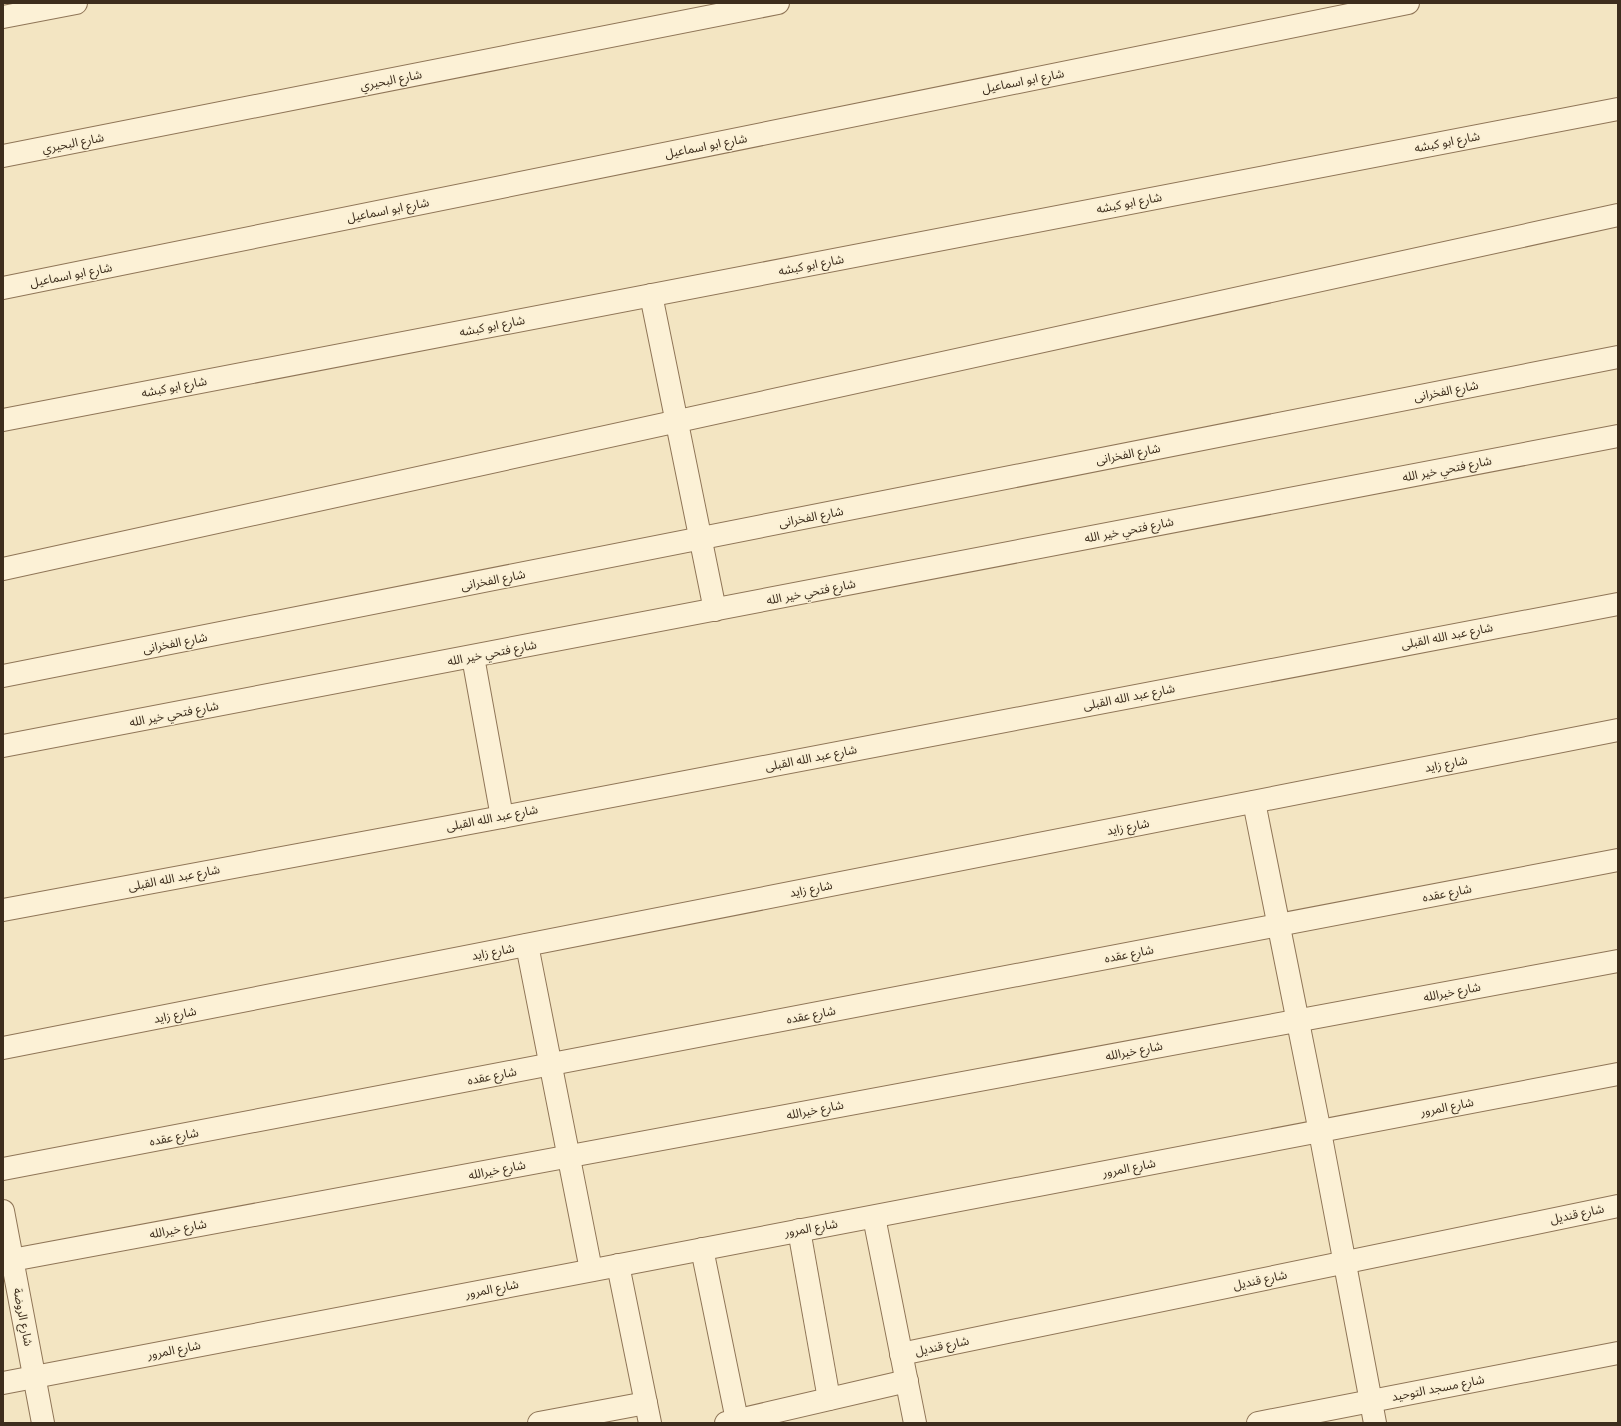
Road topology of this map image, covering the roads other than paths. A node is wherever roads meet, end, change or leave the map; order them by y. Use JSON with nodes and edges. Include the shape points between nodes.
{"nodes":[{"id":1,"x":76,"y":3,"type":"edge"},
{"id":2,"x":778,"y":3,"type":"edge"},
{"id":3,"x":1408,"y":3,"type":"edge"},
{"id":4,"x":3,"y":17,"type":"edge"},
{"id":5,"x":1618,"y":109,"type":"edge"},
{"id":6,"x":3,"y":156,"type":"edge"},
{"id":7,"x":1618,"y":215,"type":"edge"},
{"id":8,"x":3,"y":288,"type":"edge"},
{"id":9,"x":651,"y":295,"type":"junction"},
{"id":10,"x":1618,"y":357,"type":"edge"},
{"id":11,"x":3,"y":420,"type":"edge"},
{"id":12,"x":676,"y":421,"type":"junction"},
{"id":13,"x":1618,"y":436,"type":"edge"},
{"id":14,"x":702,"y":538,"type":"junction"},
{"id":15,"x":3,"y":569,"type":"edge"},
{"id":16,"x":1618,"y":604,"type":"edge"},
{"id":17,"x":715,"y":610,"type":"junction"},
{"id":18,"x":473,"y":657,"type":"junction"},
{"id":19,"x":3,"y":676,"type":"edge"},
{"id":20,"x":1618,"y":730,"type":"edge"},
{"id":21,"x":3,"y":746,"type":"edge"},
{"id":22,"x":1254,"y":802,"type":"junction"},
{"id":23,"x":502,"y":817,"type":"junction"},
{"id":24,"x":1618,"y":860,"type":"edge"},
{"id":25,"x":3,"y":910,"type":"edge"},
{"id":26,"x":1279,"y":925,"type":"junction"},
{"id":27,"x":527,"y":946,"type":"junction"},
{"id":28,"x":1618,"y":961,"type":"edge"},
{"id":29,"x":1298,"y":1020,"type":"junction"},
{"id":30,"x":3,"y":1048,"type":"edge"},
{"id":31,"x":550,"y":1065,"type":"junction"},
{"id":32,"x":1618,"y":1074,"type":"edge"},
{"id":33,"x":1320,"y":1132,"type":"junction"},
{"id":34,"x":569,"y":1156,"type":"junction"},
{"id":35,"x":3,"y":1169,"type":"edge"},
{"id":36,"x":1618,"y":1206,"type":"edge"},
{"id":37,"x":3,"y":1211,"type":"edge"},
{"id":38,"x":874,"y":1217,"type":"junction"},
{"id":39,"x":799,"y":1230,"type":"junction"},
{"id":40,"x":702,"y":1249,"type":"junction"},
{"id":41,"x":12,"y":1260,"type":"junction"},
{"id":42,"x":1345,"y":1262,"type":"junction"},
{"id":43,"x":618,"y":1265,"type":"junction"},
{"id":44,"x":592,"y":1270,"type":"junction"},
{"id":45,"x":1618,"y":1353,"type":"edge"},
{"id":46,"x":901,"y":1354,"type":"junction"},
{"id":47,"x":34,"y":1377,"type":"junction"},
{"id":48,"x":907,"y":1381,"type":"junction"},
{"id":49,"x":3,"y":1383,"type":"edge"},
{"id":50,"x":829,"y":1399,"type":"junction"},
{"id":51,"x":1371,"y":1401,"type":"junction"},
{"id":52,"x":648,"y":1413,"type":"edge"},
{"id":53,"x":732,"y":1422,"type":"edge"},
{"id":54,"x":912,"y":1422,"type":"edge"},
{"id":55,"x":42,"y":1423,"type":"edge"},
{"id":56,"x":538,"y":1423,"type":"edge"},
{"id":57,"x":1258,"y":1423,"type":"edge"},
{"id":58,"x":1375,"y":1423,"type":"edge"}],
"edges":[{"from":1,"to":4,"type":"street"},
{"from":2,"to":6,"type":"street","name":"شارع البحيري"},
{"from":3,"to":8,"type":"street","name":"شارع ابو اسماعيل"},
{"from":5,"to":9,"type":"street","name":"شارع ابو كبشه"},
{"from":7,"to":12,"type":"street"},
{"from":9,"to":11,"type":"street","name":"شارع ابو كبشه"},
{"from":9,"to":12,"type":"street"},
{"from":10,"to":14,"type":"street","name":"شارع الفخرانى"},
{"from":12,"to":14,"type":"street"},
{"from":12,"to":15,"type":"street"},
{"from":13,"to":17,"type":"street","name":"شارع فتحي خير الله"},
{"from":14,"to":17,"type":"street"},
{"from":14,"to":19,"type":"street","name":"شارع الفخرانى"},
{"from":16,"to":23,"type":"street","name":"شارع عبد الله القبلى"},
{"from":17,"to":18,"type":"street","name":"شارع فتحي خير الله"},
{"from":18,"to":21,"type":"street","name":"شارع فتحي خير الله"},
{"from":18,"to":23,"type":"street"},
{"from":20,"to":22,"type":"street","name":"شارع زايد"},
{"from":22,"to":26,"type":"street"},
{"from":22,"to":27,"type":"street","name":"شارع زايد"},
{"from":23,"to":25,"type":"street","name":"شارع عبد الله القبلى"},
{"from":24,"to":26,"type":"street","name":"شارع عقده"},
{"from":26,"to":29,"type":"street"},
{"from":26,"to":31,"type":"street","name":"شارع عقده"},
{"from":27,"to":30,"type":"street","name":"شارع زايد"},
{"from":27,"to":31,"type":"street"},
{"from":28,"to":29,"type":"street","name":"شارع خيرالله"},
{"from":29,"to":33,"type":"street"},
{"from":29,"to":34,"type":"street","name":"شارع خيرالله"},
{"from":31,"to":34,"type":"street"},
{"from":31,"to":35,"type":"street","name":"شارع عقده"},
{"from":32,"to":33,"type":"street","name":"شارع المرور"},
{"from":33,"to":38,"type":"street","name":"شارع المرور"},
{"from":33,"to":42,"type":"street"},
{"from":34,"to":41,"type":"street","name":"شارع خيرالله"},
{"from":34,"to":44,"type":"street"},
{"from":36,"to":42,"type":"street","name":"شارع قنديل"},
{"from":37,"to":41,"type":"street","name":"شارع الروضة"},
{"from":38,"to":39,"type":"street","name":"شارع المرور"},
{"from":38,"to":46,"type":"street"},
{"from":39,"to":40,"type":"street","name":"شارع المرور"},
{"from":39,"to":50,"type":"street"},
{"from":40,"to":43,"type":"street","name":"شارع المرور"},
{"from":40,"to":53,"type":"street"},
{"from":41,"to":47,"type":"street","name":"شارع الروضة"},
{"from":42,"to":46,"type":"street","name":"شارع قنديل"},
{"from":42,"to":51,"type":"street"},
{"from":43,"to":44,"type":"street","name":"شارع المرور"},
{"from":43,"to":52,"type":"street"},
{"from":44,"to":47,"type":"street","name":"شارع المرور"},
{"from":45,"to":51,"type":"street","name":"شارع مسجد التوحيد"},
{"from":46,"to":48,"type":"street"},
{"from":47,"to":49,"type":"street","name":"شارع المرور"},
{"from":47,"to":55,"type":"street","name":"شارع الروضة"},
{"from":48,"to":50,"type":"street"},
{"from":48,"to":54,"type":"street"},
{"from":50,"to":53,"type":"street"},
{"from":51,"to":57,"type":"street","name":"شارع مسجد التوحيد"},
{"from":51,"to":58,"type":"street"},
{"from":52,"to":56,"type":"street"}]}
